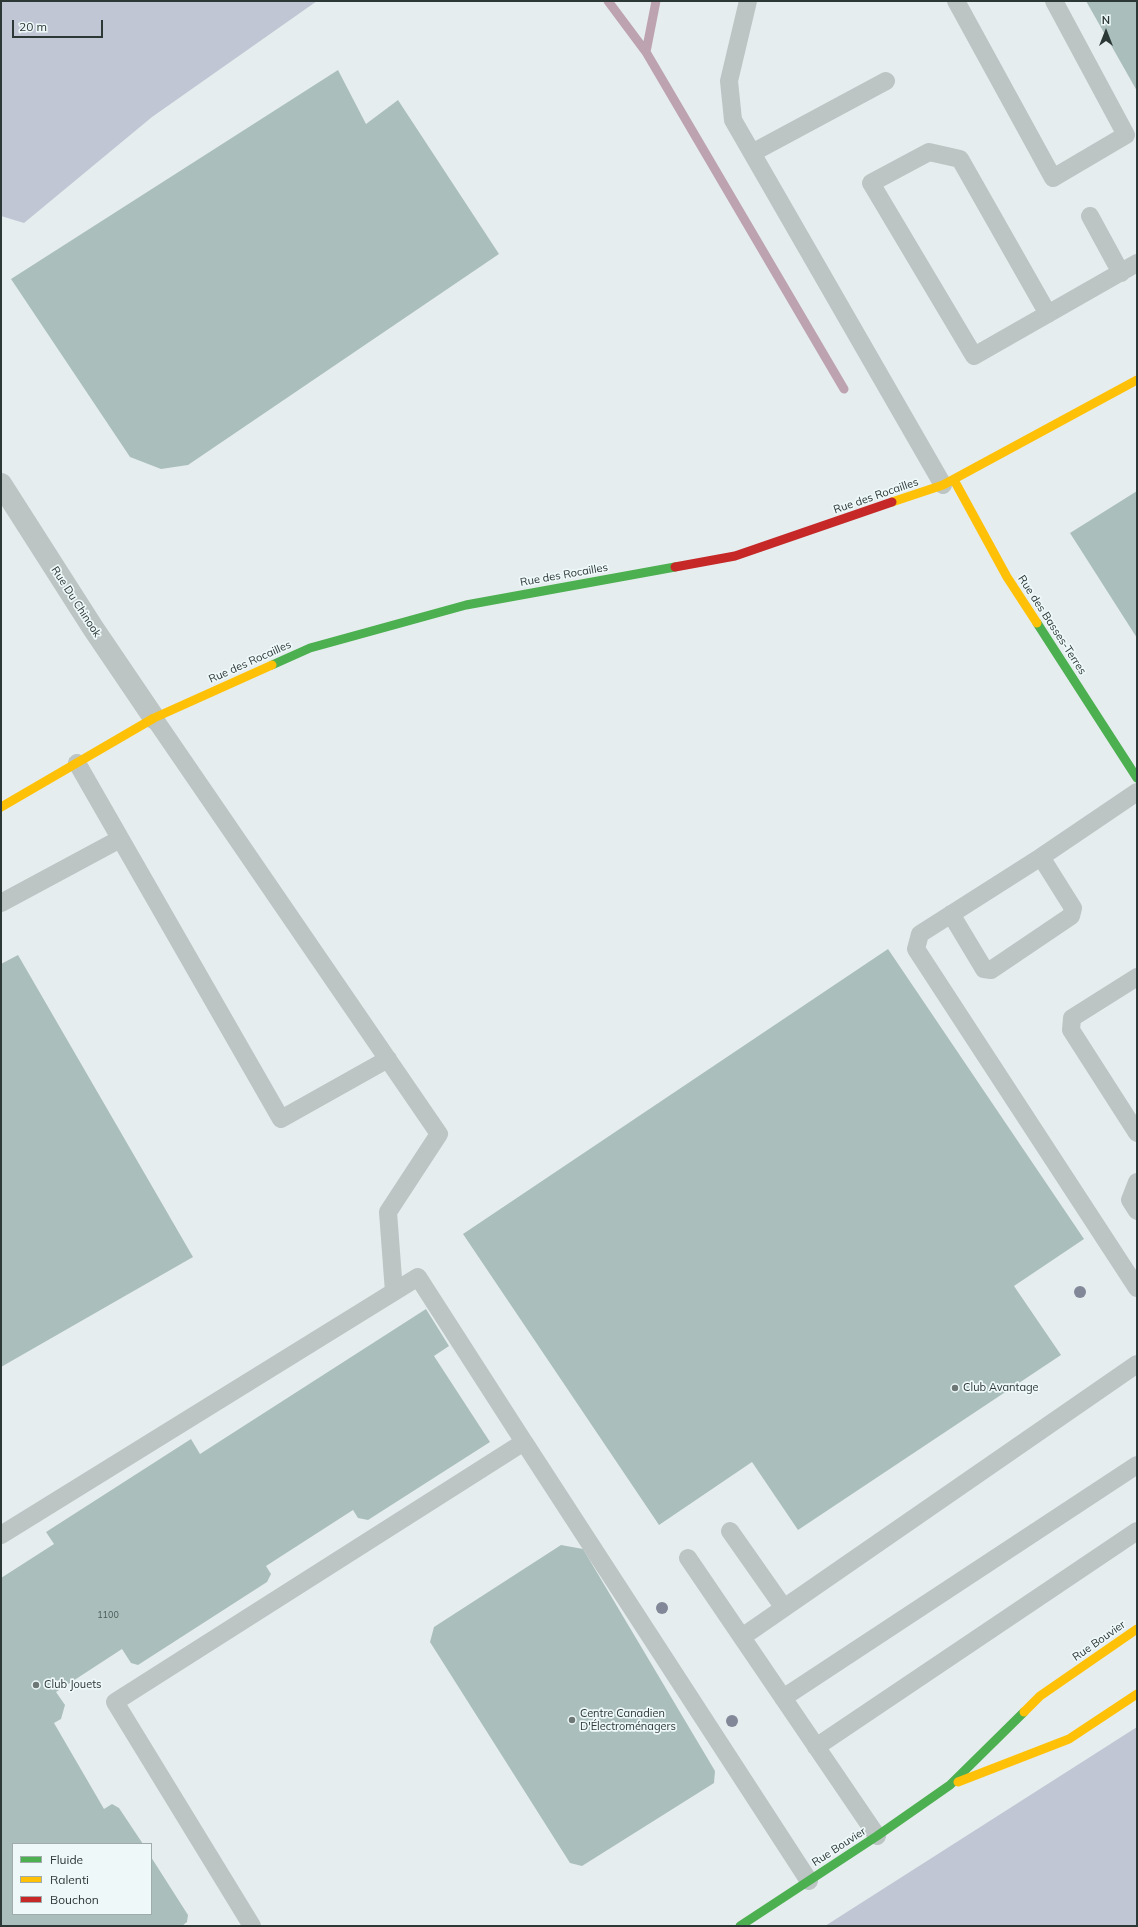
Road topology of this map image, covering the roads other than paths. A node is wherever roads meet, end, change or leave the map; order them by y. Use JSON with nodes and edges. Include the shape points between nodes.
{"nodes":[{"id":1,"x":748,"y":1,"type":"edge"},
{"id":2,"x":956,"y":1,"type":"edge"},
{"id":3,"x":1054,"y":1,"type":"edge"},
{"id":4,"x":886,"y":81,"type":"dead end"},
{"id":5,"x":752,"y":153,"type":"junction"},
{"id":6,"x":1090,"y":216,"type":"dead end"},
{"id":7,"x":1137,"y":263,"type":"edge"},
{"id":8,"x":1121,"y":273,"type":"junction"},
{"id":9,"x":1048,"y":314,"type":"junction"},
{"id":10,"x":1137,"y":380,"type":"edge"},
{"id":11,"x":949,"y":483,"type":"junction"},
{"id":12,"x":1,"y":484,"type":"edge"},
{"id":13,"x":154,"y":718,"type":"junction"},
{"id":14,"x":77,"y":763,"type":"junction"},
{"id":15,"x":1137,"y":778,"type":"edge"},
{"id":16,"x":1137,"y":792,"type":"edge"},
{"id":17,"x":1,"y":807,"type":"edge"},
{"id":18,"x":120,"y":839,"type":"junction"},
{"id":19,"x":1042,"y":856,"type":"junction"},
{"id":20,"x":1,"y":903,"type":"edge"},
{"id":21,"x":950,"y":914,"type":"junction"},
{"id":22,"x":1137,"y":977,"type":"edge"},
{"id":23,"x":388,"y":1059,"type":"junction"},
{"id":24,"x":1137,"y":1133,"type":"edge"},
{"id":25,"x":1137,"y":1182,"type":"edge"},
{"id":26,"x":1137,"y":1211,"type":"edge"},
{"id":27,"x":1137,"y":1288,"type":"edge"},
{"id":28,"x":394,"y":1292,"type":"junction"},
{"id":29,"x":1137,"y":1364,"type":"edge"},
{"id":30,"x":524,"y":1442,"type":"junction"},
{"id":31,"x":1137,"y":1464,"type":"edge"},
{"id":32,"x":730,"y":1531,"type":"dead end"},
{"id":33,"x":1137,"y":1531,"type":"edge"},
{"id":34,"x":1,"y":1535,"type":"edge"},
{"id":35,"x":688,"y":1558,"type":"dead end"},
{"id":36,"x":784,"y":1608,"type":"junction"},
{"id":37,"x":1137,"y":1629,"type":"edge"},
{"id":38,"x":742,"y":1637,"type":"junction"},
{"id":39,"x":1137,"y":1694,"type":"edge"},
{"id":40,"x":783,"y":1698,"type":"junction"},
{"id":41,"x":816,"y":1747,"type":"junction"},
{"id":42,"x":950,"y":1785,"type":"junction"},
{"id":43,"x":877,"y":1836,"type":"junction"},
{"id":44,"x":809,"y":1881,"type":"junction"},
{"id":45,"x":252,"y":1926,"type":"edge"},
{"id":46,"x":740,"y":1926,"type":"edge"}],
"edges":[{"from":1,"to":5,"type":"lane","via":[[729,81],[733,120]]},
{"from":2,"to":3,"type":"lane","via":[[1053,178],[1126,135]]},
{"from":4,"to":5,"type":"lane"},
{"from":5,"to":11,"type":"lane"},
{"from":6,"to":8,"type":"lane"},
{"from":7,"to":8,"type":"lane"},
{"from":8,"to":9,"type":"lane"},
{"from":9,"to":9,"type":"lane","via":[[974,356],[871,183],[929,152],[960,159]]},
{"from":10,"to":11,"type":"street","name":"Rue des Rocailles"},
{"from":11,"to":13,"type":"street","name":"Rue des Rocailles","via":[[735,556],[466,605],[310,648]]},
{"from":11,"to":15,"type":"street","name":"Rue des Basses-Terres"},
{"from":12,"to":13,"type":"street","name":"Rue Du Chinook"},
{"from":13,"to":14,"type":"street","name":"Rue des Rocailles"},
{"from":13,"to":23,"type":"lane"},
{"from":14,"to":17,"type":"street","name":"Rue des Rocailles"},
{"from":14,"to":18,"type":"lane"},
{"from":16,"to":19,"type":"lane"},
{"from":18,"to":20,"type":"lane"},
{"from":18,"to":23,"type":"lane","via":[[281,1118]]},
{"from":19,"to":21,"type":"lane"},
{"from":19,"to":21,"type":"lane","via":[[1073,908],[1071,916],[991,970],[984,969]]},
{"from":21,"to":27,"type":"lane","via":[[920,934],[916,950]]},
{"from":22,"to":24,"type":"lane","via":[[1072,1018],[1071,1030]]},
{"from":23,"to":28,"type":"lane","via":[[439,1134],[388,1212]]},
{"from":25,"to":26,"type":"lane","via":[[1130,1200]]},
{"from":28,"to":30,"type":"lane","via":[[418,1277]]},
{"from":28,"to":34,"type":"lane"},
{"from":29,"to":36,"type":"lane"},
{"from":30,"to":44,"type":"lane"},
{"from":30,"to":45,"type":"lane","via":[[115,1702]]},
{"from":31,"to":40,"type":"lane"},
{"from":32,"to":36,"type":"lane"},
{"from":33,"to":41,"type":"lane"},
{"from":35,"to":38,"type":"lane"},
{"from":36,"to":38,"type":"lane"},
{"from":37,"to":42,"type":"street","name":"Rue Bouvier","via":[[1040,1696]]},
{"from":38,"to":40,"type":"lane"},
{"from":39,"to":42,"type":"street","name":"Rue Bouvier","via":[[1069,1740]]},
{"from":40,"to":41,"type":"lane"},
{"from":41,"to":43,"type":"lane"},
{"from":42,"to":43,"type":"street","name":"Rue Bouvier"},
{"from":43,"to":44,"type":"street","name":"Rue Bouvier"},
{"from":44,"to":46,"type":"street","name":"Rue Bouvier"}]}
